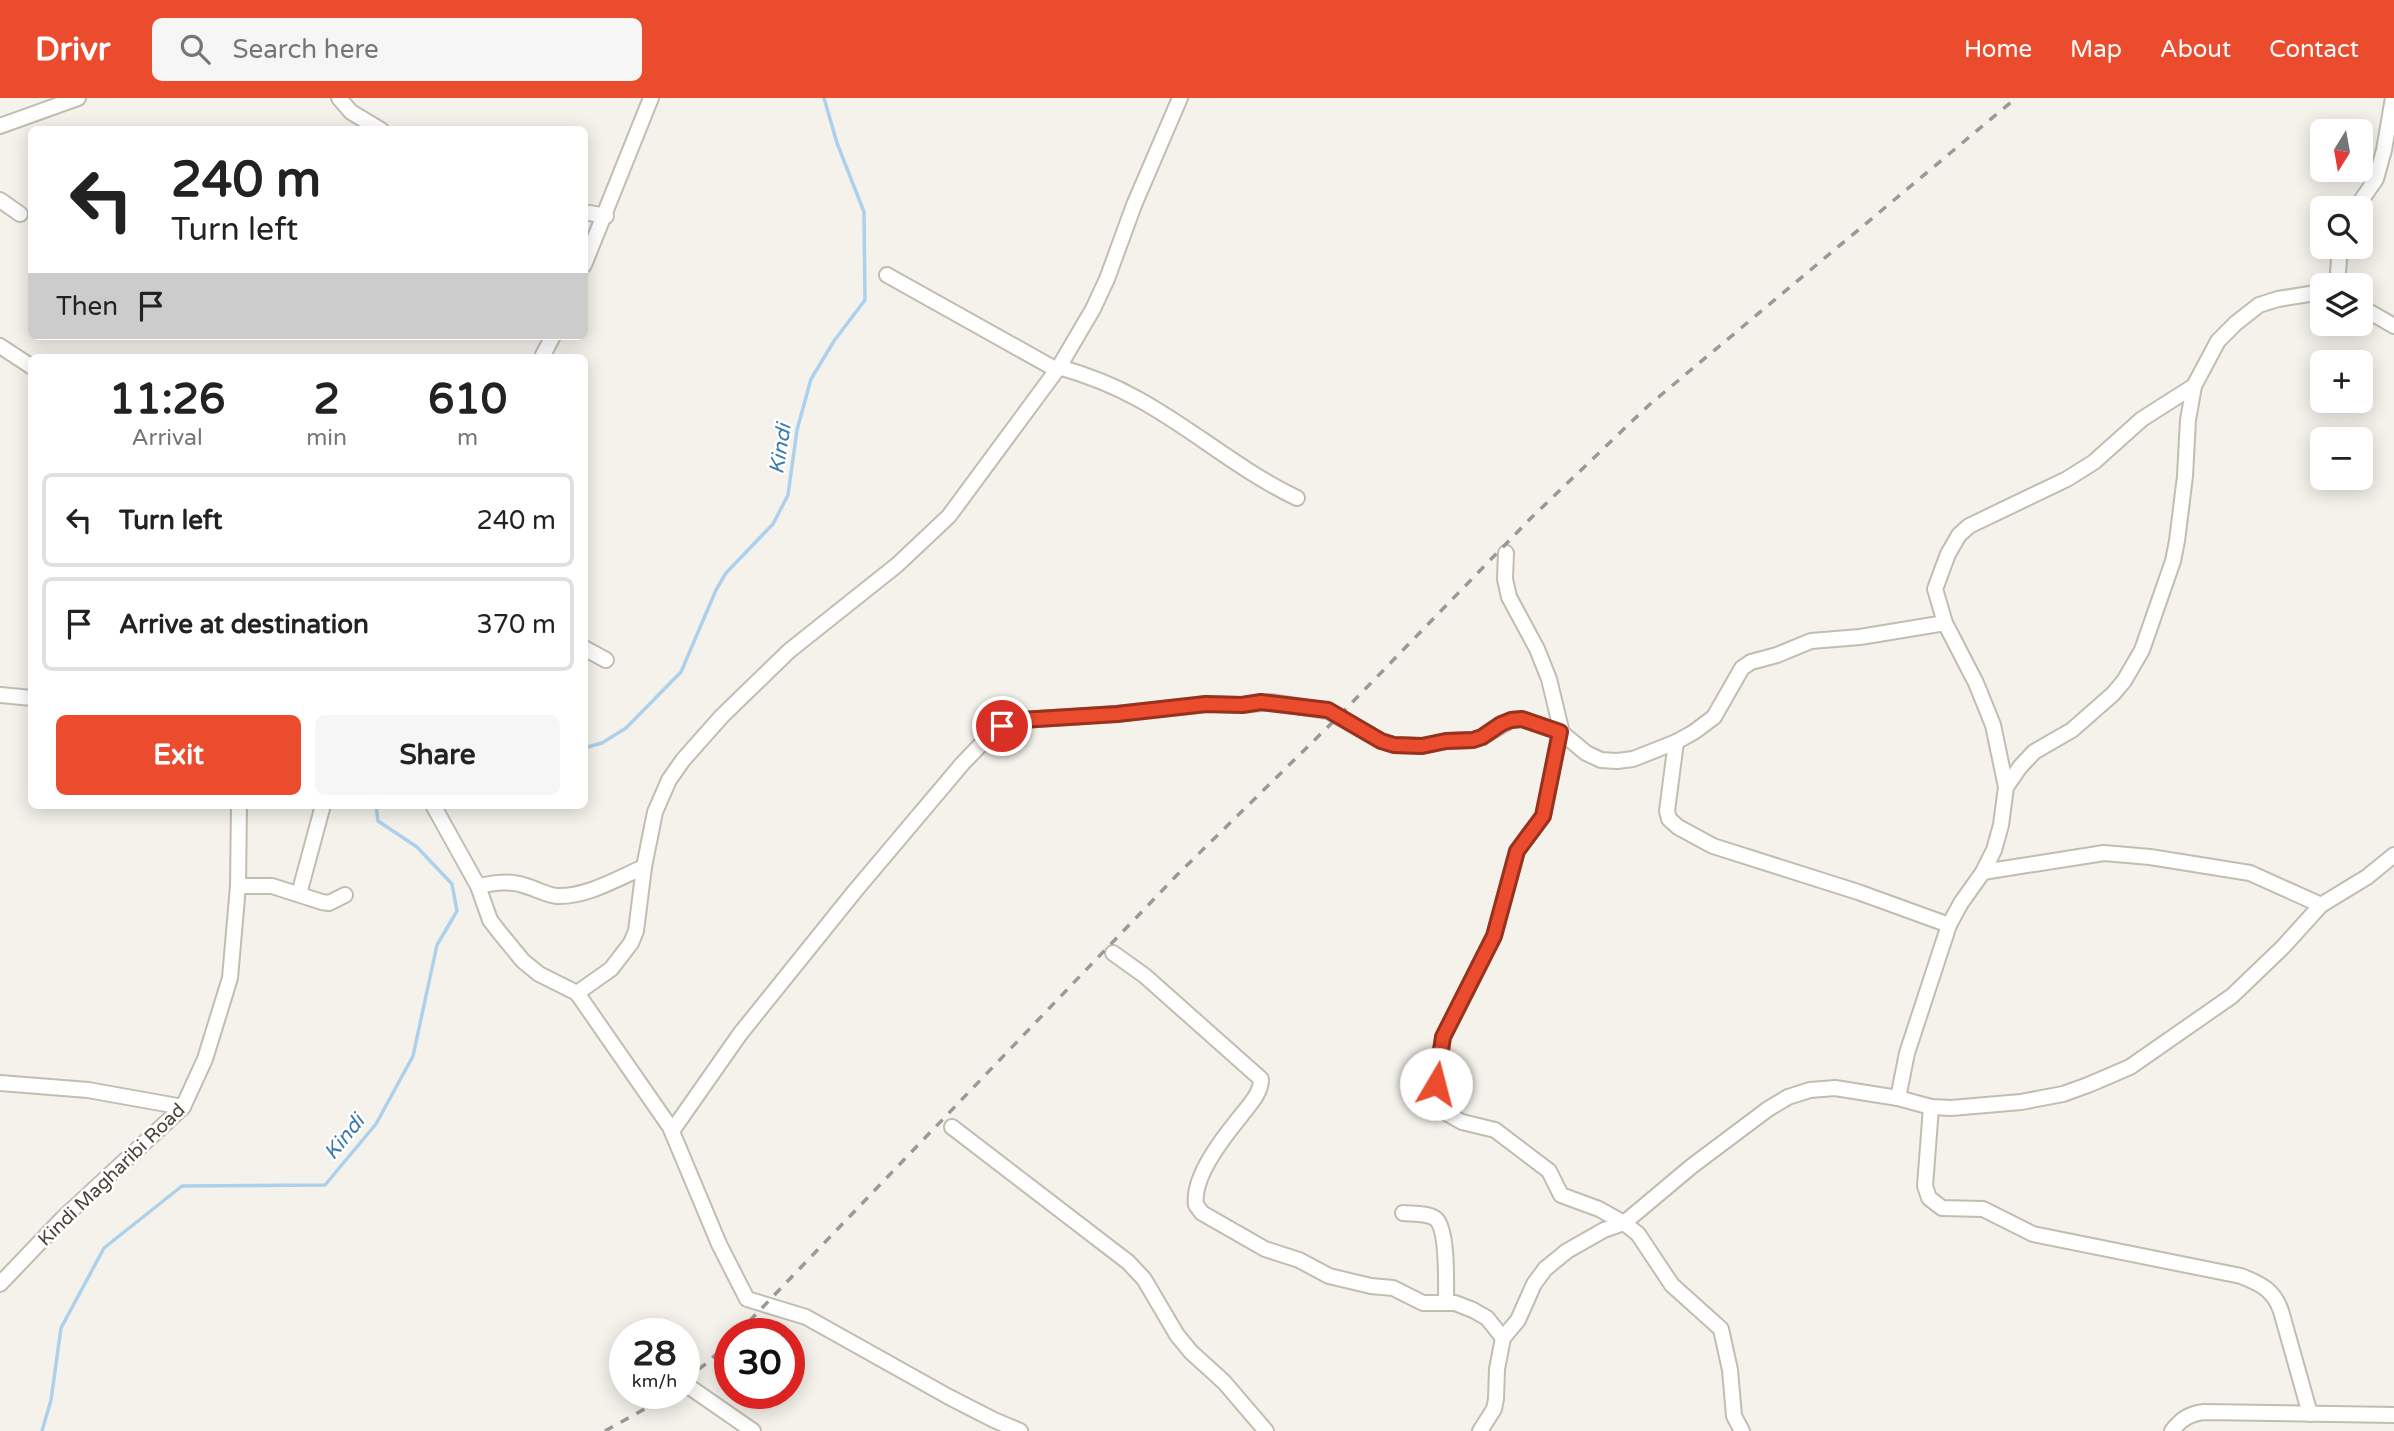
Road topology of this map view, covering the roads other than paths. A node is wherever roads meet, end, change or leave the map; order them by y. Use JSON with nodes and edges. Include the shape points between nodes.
{"nodes":[{"id":1,"x":78,"y":98,"type":"edge"},
{"id":2,"x":339,"y":98,"type":"edge"},
{"id":3,"x":651,"y":98,"type":"edge"},
{"id":4,"x":1180,"y":98,"type":"edge"},
{"id":5,"x":2393,"y":98,"type":"edge"},
{"id":6,"x":0,"y":126,"type":"edge"},
{"id":7,"x":374,"y":126,"type":"edge"},
{"id":8,"x":2364,"y":196,"type":"edge"},
{"id":9,"x":0,"y":200,"type":"edge"},
{"id":10,"x":588,"y":213,"type":"edge"},
{"id":11,"x":20,"y":214,"type":"dead end"},
{"id":12,"x":606,"y":216,"type":"junction"},
{"id":13,"x":588,"y":256,"type":"edge"},
{"id":14,"x":887,"y":275,"type":"dead end"},
{"id":15,"x":2310,"y":294,"type":"edge"},
{"id":16,"x":2373,"y":316,"type":"edge"},
{"id":17,"x":2394,"y":326,"type":"edge"},
{"id":18,"x":0,"y":346,"type":"edge"},
{"id":19,"x":28,"y":364,"type":"edge"},
{"id":20,"x":1058,"y":369,"type":"junction"},
{"id":21,"x":2194,"y":386,"type":"junction"},
{"id":22,"x":1297,"y":498,"type":"dead end"},
{"id":23,"x":1506,"y":553,"type":"dead end"},
{"id":24,"x":1945,"y":623,"type":"junction"},
{"id":25,"x":588,"y":650,"type":"edge"},
{"id":26,"x":606,"y":660,"type":"dead end"},
{"id":27,"x":0,"y":695,"type":"edge"},
{"id":28,"x":28,"y":698,"type":"edge"},
{"id":29,"x":1561,"y":732,"type":"junction"},
{"id":30,"x":1675,"y":742,"type":"junction"},
{"id":31,"x":2006,"y":787,"type":"junction"},
{"id":32,"x":239,"y":809,"type":"edge"},
{"id":33,"x":322,"y":809,"type":"edge"},
{"id":34,"x":435,"y":809,"type":"edge"},
{"id":35,"x":2394,"y":855,"type":"edge"},
{"id":36,"x":644,"y":867,"type":"junction"},
{"id":37,"x":1983,"y":872,"type":"junction"},
{"id":38,"x":238,"y":886,"type":"junction"},
{"id":39,"x":478,"y":886,"type":"junction"},
{"id":40,"x":299,"y":894,"type":"junction"},
{"id":41,"x":345,"y":895,"type":"dead end"},
{"id":42,"x":2320,"y":905,"type":"junction"},
{"id":43,"x":1948,"y":925,"type":"junction"},
{"id":44,"x":1113,"y":953,"type":"dead end"},
{"id":45,"x":577,"y":993,"type":"junction"},
{"id":46,"x":0,"y":1083,"type":"edge"},
{"id":47,"x":1898,"y":1098,"type":"junction"},
{"id":48,"x":183,"y":1107,"type":"junction"},
{"id":49,"x":1931,"y":1107,"type":"junction"},
{"id":50,"x":952,"y":1127,"type":"dead end"},
{"id":51,"x":672,"y":1131,"type":"junction"},
{"id":52,"x":1403,"y":1213,"type":"dead end"},
{"id":53,"x":1624,"y":1223,"type":"junction"},
{"id":54,"x":0,"y":1284,"type":"edge"},
{"id":55,"x":1446,"y":1302,"type":"junction"},
{"id":56,"x":1503,"y":1338,"type":"junction"},
{"id":57,"x":700,"y":1394,"type":"edge"},
{"id":58,"x":2310,"y":1414,"type":"junction"},
{"id":59,"x":2394,"y":1415,"type":"edge"},
{"id":60,"x":753,"y":1431,"type":"edge"},
{"id":61,"x":1020,"y":1431,"type":"edge"},
{"id":62,"x":1266,"y":1431,"type":"edge"},
{"id":63,"x":1480,"y":1431,"type":"edge"},
{"id":64,"x":1742,"y":1431,"type":"edge"},
{"id":65,"x":2172,"y":1431,"type":"edge"}],
"edges":[{"from":1,"to":6,"type":"street"},
{"from":2,"to":7,"type":"street","via":[[351,112]]},
{"from":3,"to":12,"type":"street"},
{"from":4,"to":20,"type":"street","via":[[1107,279]]},
{"from":5,"to":8,"type":"street","via":[[2376,179]]},
{"from":9,"to":11,"type":"street"},
{"from":10,"to":12,"type":"street"},
{"from":12,"to":13,"type":"street"},
{"from":14,"to":20,"type":"street"},
{"from":15,"to":21,"type":"street","via":[[2259,305],[2235,323],[2218,341]]},
{"from":16,"to":17,"type":"street"},
{"from":18,"to":19,"type":"street"},
{"from":20,"to":22,"type":"street","via":[[1103,381],[1137,398]]},
{"from":20,"to":36,"type":"street","via":[[949,516],[924,542],[789,651],[683,760],[661,796]]},
{"from":21,"to":24,"type":"street","via":[[2142,419],[2085,468],[1959,535],[1935,589]]},
{"from":21,"to":31,"type":"street","via":[[2177,541],[2142,650],[2113,694],[2072,730],[2034,752]]},
{"from":23,"to":29,"type":"street","via":[[1509,597],[1545,669]]},
{"from":24,"to":30,"type":"street","via":[[1811,641],[1751,662],[1742,668],[1714,717]]},
{"from":24,"to":31,"type":"street","via":[[1993,725]]},
{"from":25,"to":26,"type":"street"},
{"from":27,"to":28,"type":"street"},
{"from":29,"to":30,"type":"street","via":[[1601,760],[1633,759]]},
{"from":29,"to":51,"type":"street","via":[[1511,720],[1473,740],[1394,745],[1328,710],[1261,702],[1021,720],[1002,726],[963,763],[855,891],[740,1034]]},
{"from":29,"to":53,"type":"street","via":[[1543,816],[1517,851],[1494,936],[1443,1037],[1438,1100],[1455,1119],[1495,1130],[1538,1161],[1549,1171],[1561,1195]]},
{"from":30,"to":43,"type":"street","via":[[1667,811],[1678,827],[1713,846]]},
{"from":31,"to":37,"type":"street","via":[[2001,825]]},
{"from":32,"to":38,"type":"street","name":"Kindi Magharibi Road"},
{"from":33,"to":40,"type":"street"},
{"from":34,"to":39,"type":"street"},
{"from":35,"to":42,"type":"street"},
{"from":36,"to":39,"type":"street","via":[[569,895],[549,895],[516,883]]},
{"from":36,"to":45,"type":"street","via":[[631,943],[611,969]]},
{"from":37,"to":42,"type":"street","via":[[2104,853],[2150,857],[2250,873]]},
{"from":37,"to":43,"type":"street"},
{"from":38,"to":40,"type":"street","via":[[272,886]]},
{"from":38,"to":48,"type":"street","name":"Kindi Magharibi Road","via":[[230,978],[205,1059]]},
{"from":39,"to":45,"type":"street","via":[[491,920],[523,961]]},
{"from":40,"to":41,"type":"street","via":[[329,903]]},
{"from":42,"to":49,"type":"street","via":[[2232,996],[2130,1067],[2063,1094],[1982,1106]]},
{"from":43,"to":47,"type":"street","via":[[1907,1052]]},
{"from":44,"to":55,"type":"street","via":[[1261,1079],[1258,1094],[1223,1138],[1197,1184],[1196,1205],[1202,1213],[1265,1249],[1329,1276],[1393,1288],[1423,1303]]},
{"from":45,"to":51,"type":"street"},
{"from":46,"to":48,"type":"street","via":[[88,1090]]},
{"from":47,"to":49,"type":"street"},
{"from":47,"to":53,"type":"street","via":[[1835,1088],[1788,1097],[1692,1166]]},
{"from":48,"to":54,"type":"street","name":"Kindi Magharibi Road","via":[[62,1218]]},
{"from":49,"to":58,"type":"street","via":[[1925,1186],[1934,1204],[1983,1209],[2033,1234],[2241,1276],[2267,1288],[2281,1311]]},
{"from":50,"to":62,"type":"street","via":[[1128,1262],[1144,1279],[1177,1335]]},
{"from":51,"to":61,"type":"street","via":[[747,1299],[806,1317]]},
{"from":52,"to":55,"type":"street","via":[[1427,1215],[1440,1225]]},
{"from":53,"to":56,"type":"street","via":[[1567,1251],[1545,1269]]},
{"from":53,"to":64,"type":"street","via":[[1638,1234],[1672,1285],[1721,1329],[1734,1416]]},
{"from":55,"to":56,"type":"street","via":[[1487,1318]]},
{"from":56,"to":63,"type":"street","via":[[1494,1409]]},
{"from":57,"to":60,"type":"street"},
{"from":58,"to":59,"type":"street"},
{"from":58,"to":65,"type":"street","via":[[2204,1412],[2191,1414]]}]}
